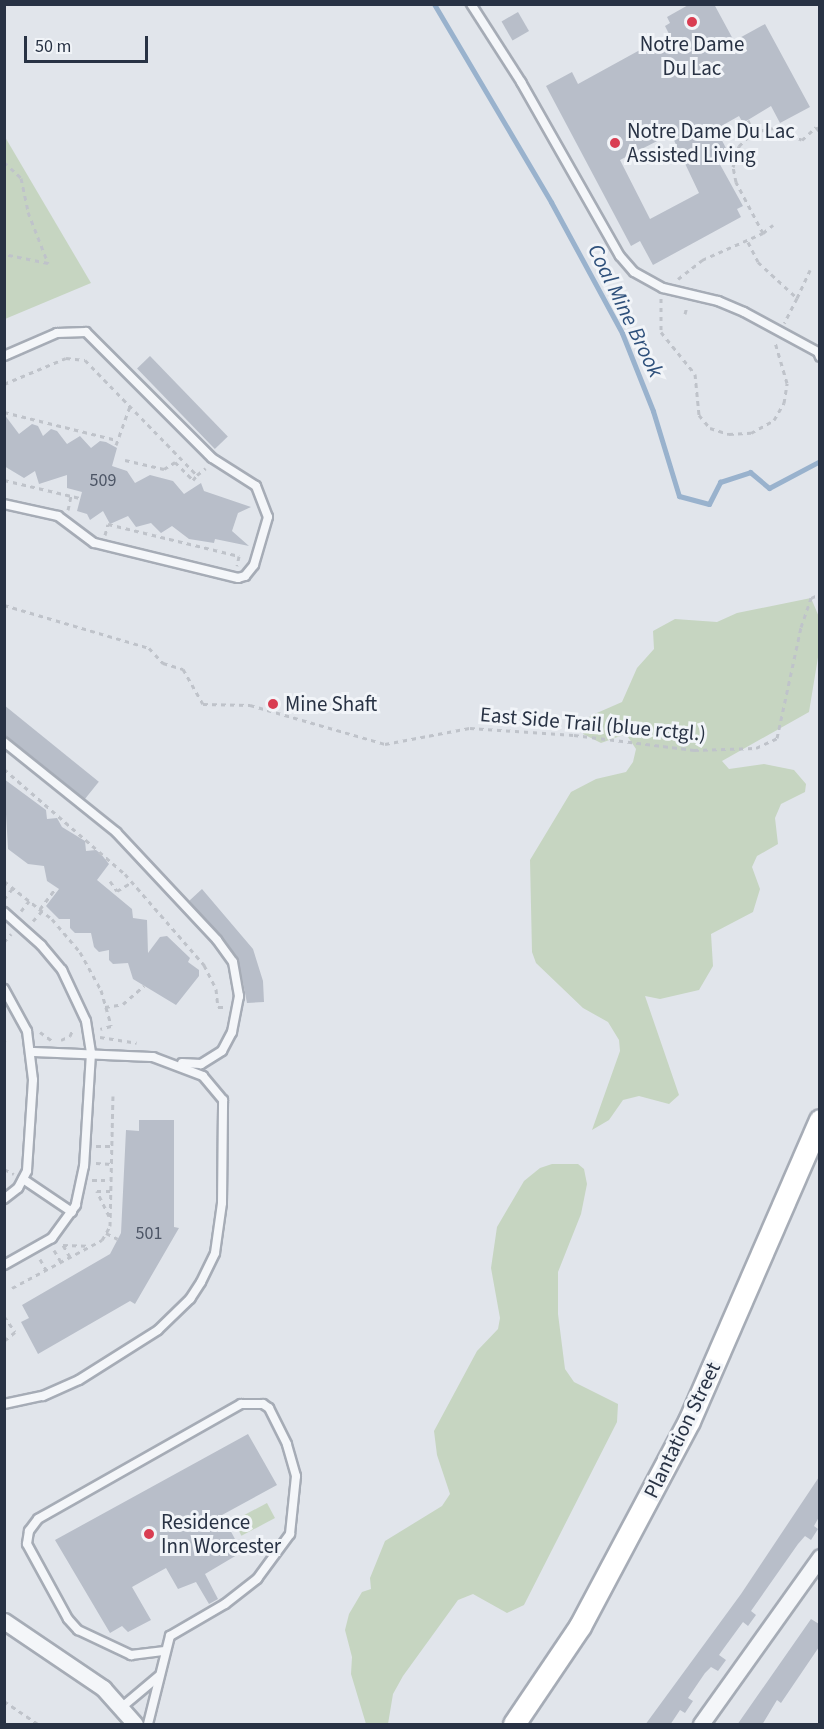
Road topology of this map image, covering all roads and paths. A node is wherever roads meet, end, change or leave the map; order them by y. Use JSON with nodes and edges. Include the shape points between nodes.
{"nodes":[{"id":1,"x":471,"y":4,"type":"edge"},
{"id":2,"x":748,"y":120,"type":"dead end"},
{"id":3,"x":753,"y":132,"type":"junction"},
{"id":4,"x":819,"y":132,"type":"edge"},
{"id":5,"x":4,"y":162,"type":"edge"},
{"id":6,"x":773,"y":225,"type":"dead end"},
{"id":7,"x":763,"y":233,"type":"junction"},
{"id":8,"x":748,"y":242,"type":"junction"},
{"id":9,"x":4,"y":254,"type":"edge"},
{"id":10,"x":810,"y":270,"type":"dead end"},
{"id":11,"x":666,"y":289,"type":"junction"},
{"id":12,"x":797,"y":298,"type":"junction"},
{"id":13,"x":778,"y":334,"type":"junction"},
{"id":14,"x":4,"y":356,"type":"edge"},
{"id":15,"x":819,"y":357,"type":"edge"},
{"id":16,"x":4,"y":384,"type":"edge"},
{"id":17,"x":130,"y":406,"type":"junction"},
{"id":18,"x":4,"y":412,"type":"edge"},
{"id":19,"x":116,"y":440,"type":"junction"},
{"id":20,"x":116,"y":445,"type":"dead end"},
{"id":21,"x":125,"y":460,"type":"dead end"},
{"id":22,"x":215,"y":474,"type":"dead end"},
{"id":23,"x":197,"y":476,"type":"junction"},
{"id":24,"x":4,"y":480,"type":"edge"},
{"id":25,"x":71,"y":496,"type":"junction"},
{"id":26,"x":80,"y":498,"type":"dead end"},
{"id":27,"x":4,"y":504,"type":"edge"},
{"id":28,"x":72,"y":518,"type":"dead end"},
{"id":29,"x":98,"y":535,"type":"dead end"},
{"id":30,"x":236,"y":568,"type":"dead end"},
{"id":31,"x":819,"y":594,"type":"edge"},
{"id":32,"x":4,"y":605,"type":"edge"},
{"id":33,"x":4,"y":742,"type":"edge"},
{"id":34,"x":4,"y":769,"type":"edge"},
{"id":35,"x":4,"y":881,"type":"edge"},
{"id":36,"x":110,"y":881,"type":"dead end"},
{"id":37,"x":132,"y":882,"type":"junction"},
{"id":38,"x":13,"y":888,"type":"junction"},
{"id":39,"x":56,"y":888,"type":"dead end"},
{"id":40,"x":4,"y":899,"type":"edge"},
{"id":41,"x":39,"y":909,"type":"junction"},
{"id":42,"x":4,"y":912,"type":"edge"},
{"id":43,"x":144,"y":986,"type":"dead end"},
{"id":44,"x":4,"y":990,"type":"edge"},
{"id":45,"x":105,"y":1007,"type":"junction"},
{"id":46,"x":230,"y":1010,"type":"dead end"},
{"id":47,"x":73,"y":1029,"type":"dead end"},
{"id":48,"x":39,"y":1030,"type":"dead end"},
{"id":49,"x":145,"y":1044,"type":"dead end"},
{"id":50,"x":32,"y":1052,"type":"junction"},
{"id":51,"x":91,"y":1053,"type":"junction"},
{"id":52,"x":178,"y":1063,"type":"junction"},
{"id":53,"x":819,"y":1120,"type":"edge"},
{"id":54,"x":23,"y":1179,"type":"junction"},
{"id":55,"x":82,"y":1180,"type":"junction"},
{"id":56,"x":111,"y":1180,"type":"dead end"},
{"id":57,"x":111,"y":1191,"type":"dead end"},
{"id":58,"x":4,"y":1199,"type":"edge"},
{"id":59,"x":72,"y":1212,"type":"junction"},
{"id":60,"x":110,"y":1220,"type":"dead end"},
{"id":61,"x":106,"y":1233,"type":"dead end"},
{"id":62,"x":118,"y":1239,"type":"dead end"},
{"id":63,"x":92,"y":1246,"type":"dead end"},
{"id":64,"x":70,"y":1257,"type":"dead end"},
{"id":65,"x":4,"y":1266,"type":"edge"},
{"id":66,"x":4,"y":1316,"type":"edge"},
{"id":67,"x":4,"y":1341,"type":"edge"},
{"id":68,"x":4,"y":1404,"type":"edge"},
{"id":69,"x":819,"y":1557,"type":"edge"},
{"id":70,"x":4,"y":1622,"type":"edge"},
{"id":71,"x":165,"y":1651,"type":"junction"},
{"id":72,"x":159,"y":1676,"type":"junction"},
{"id":73,"x":4,"y":1701,"type":"edge"},
{"id":74,"x":122,"y":1707,"type":"junction"},
{"id":75,"x":38,"y":1725,"type":"edge"},
{"id":76,"x":135,"y":1725,"type":"edge"},
{"id":77,"x":148,"y":1725,"type":"edge"},
{"id":78,"x":514,"y":1725,"type":"edge"},
{"id":79,"x":701,"y":1725,"type":"edge"}],
"edges":[{"from":1,"to":11,"type":"lane","via":[[521,82],[620,256],[645,281]]},
{"from":2,"to":3,"type":"path"},
{"from":3,"to":4,"type":"path","via":[[774,128],[802,140],[816,127]]},
{"from":3,"to":7,"type":"path","via":[[739,146],[733,166],[745,202]]},
{"from":5,"to":9,"type":"path","via":[[21,178],[28,212],[48,263]]},
{"from":6,"to":7,"type":"path"},
{"from":7,"to":8,"type":"path"},
{"from":8,"to":11,"type":"path","via":[[702,260]]},
{"from":8,"to":12,"type":"path","via":[[764,268]]},
{"from":10,"to":12,"type":"path"},
{"from":11,"to":13,"type":"lane","via":[[718,301]]},
{"from":11,"to":13,"type":"path","via":[[658,314],[661,332],[695,374],[699,415],[710,428],[729,434],[751,434],[774,420],[784,403],[787,383],[776,353]]},
{"from":12,"to":13,"type":"path"},
{"from":13,"to":15,"type":"lane","via":[[818,352]]},
{"from":14,"to":27,"type":"lane","via":[[57,333],[86,332],[212,458],[256,486],[268,517],[254,565],[238,578],[94,543],[58,516]]},
{"from":16,"to":17,"type":"path","via":[[75,357],[85,360]]},
{"from":17,"to":19,"type":"path"},
{"from":17,"to":23,"type":"path"},
{"from":18,"to":19,"type":"path"},
{"from":19,"to":20,"type":"path"},
{"from":21,"to":23,"type":"path","via":[[164,469],[175,462],[193,480]]},
{"from":22,"to":23,"type":"path","via":[[204,468]]},
{"from":24,"to":25,"type":"path"},
{"from":25,"to":26,"type":"path"},
{"from":25,"to":28,"type":"path","via":[[68,510]]},
{"from":29,"to":30,"type":"path","via":[[105,536],[108,524],[239,556]]},
{"from":31,"to":32,"type":"path","name":"East Side Trail (blue rctgl.)","via":[[811,598],[801,627],[777,738],[756,748],[694,750],[574,735],[470,728],[385,744],[250,705],[202,704],[183,669],[163,663],[149,648]]},
{"from":33,"to":52,"type":"lane","via":[[116,832],[217,940],[232,963],[239,996],[237,1022],[222,1051],[201,1064]]},
{"from":34,"to":37,"type":"path","via":[[103,851]]},
{"from":35,"to":38,"type":"path"},
{"from":36,"to":37,"type":"path","via":[[117,891]]},
{"from":37,"to":46,"type":"path","via":[[211,973],[218,1007]]},
{"from":38,"to":40,"type":"path"},
{"from":38,"to":41,"type":"path"},
{"from":39,"to":41,"type":"path"},
{"from":41,"to":45,"type":"path","via":[[80,952]]},
{"from":42,"to":51,"type":"lane","via":[[31,934],[62,970],[86,1021]]},
{"from":43,"to":45,"type":"path","via":[[123,1004]]},
{"from":44,"to":50,"type":"lane","via":[[21,1017]]},
{"from":45,"to":49,"type":"path","via":[[111,1026],[99,1029],[99,1036]]},
{"from":47,"to":48,"type":"path","via":[[65,1040],[50,1040]]},
{"from":50,"to":51,"type":"lane"},
{"from":50,"to":54,"type":"lane","via":[[32,1140]]},
{"from":51,"to":52,"type":"lane","via":[[153,1056]]},
{"from":51,"to":55,"type":"lane"},
{"from":52,"to":68,"type":"lane","via":[[208,1080],[224,1100],[222,1203],[215,1253],[201,1282],[190,1299],[158,1330],[112,1361],[43,1396]]},
{"from":53,"to":78,"type":"main road","name":"Plantation Street","via":[[684,1431],[580,1626]]},
{"from":54,"to":58,"type":"lane"},
{"from":54,"to":59,"type":"lane"},
{"from":55,"to":56,"type":"path"},
{"from":55,"to":59,"type":"lane"},
{"from":57,"to":60,"type":"path","via":[[97,1191]]},
{"from":59,"to":65,"type":"lane","via":[[52,1238]]},
{"from":61,"to":62,"type":"path"},
{"from":63,"to":64,"type":"path","via":[[63,1245]]},
{"from":66,"to":67,"type":"path","via":[[15,1332]]},
{"from":69,"to":79,"type":"street"},
{"from":70,"to":74,"type":"street","via":[[103,1688]]},
{"from":71,"to":71,"type":"lane","via":[[170,1636],[225,1604],[256,1579],[290,1534],[296,1476],[287,1444],[269,1408],[263,1404],[241,1404],[38,1519],[28,1531],[27,1544],[78,1630],[131,1655]]},
{"from":71,"to":72,"type":"lane"},
{"from":72,"to":74,"type":"lane"},
{"from":72,"to":77,"type":"lane"},
{"from":73,"to":75,"type":"path"},
{"from":74,"to":76,"type":"street"}]}
